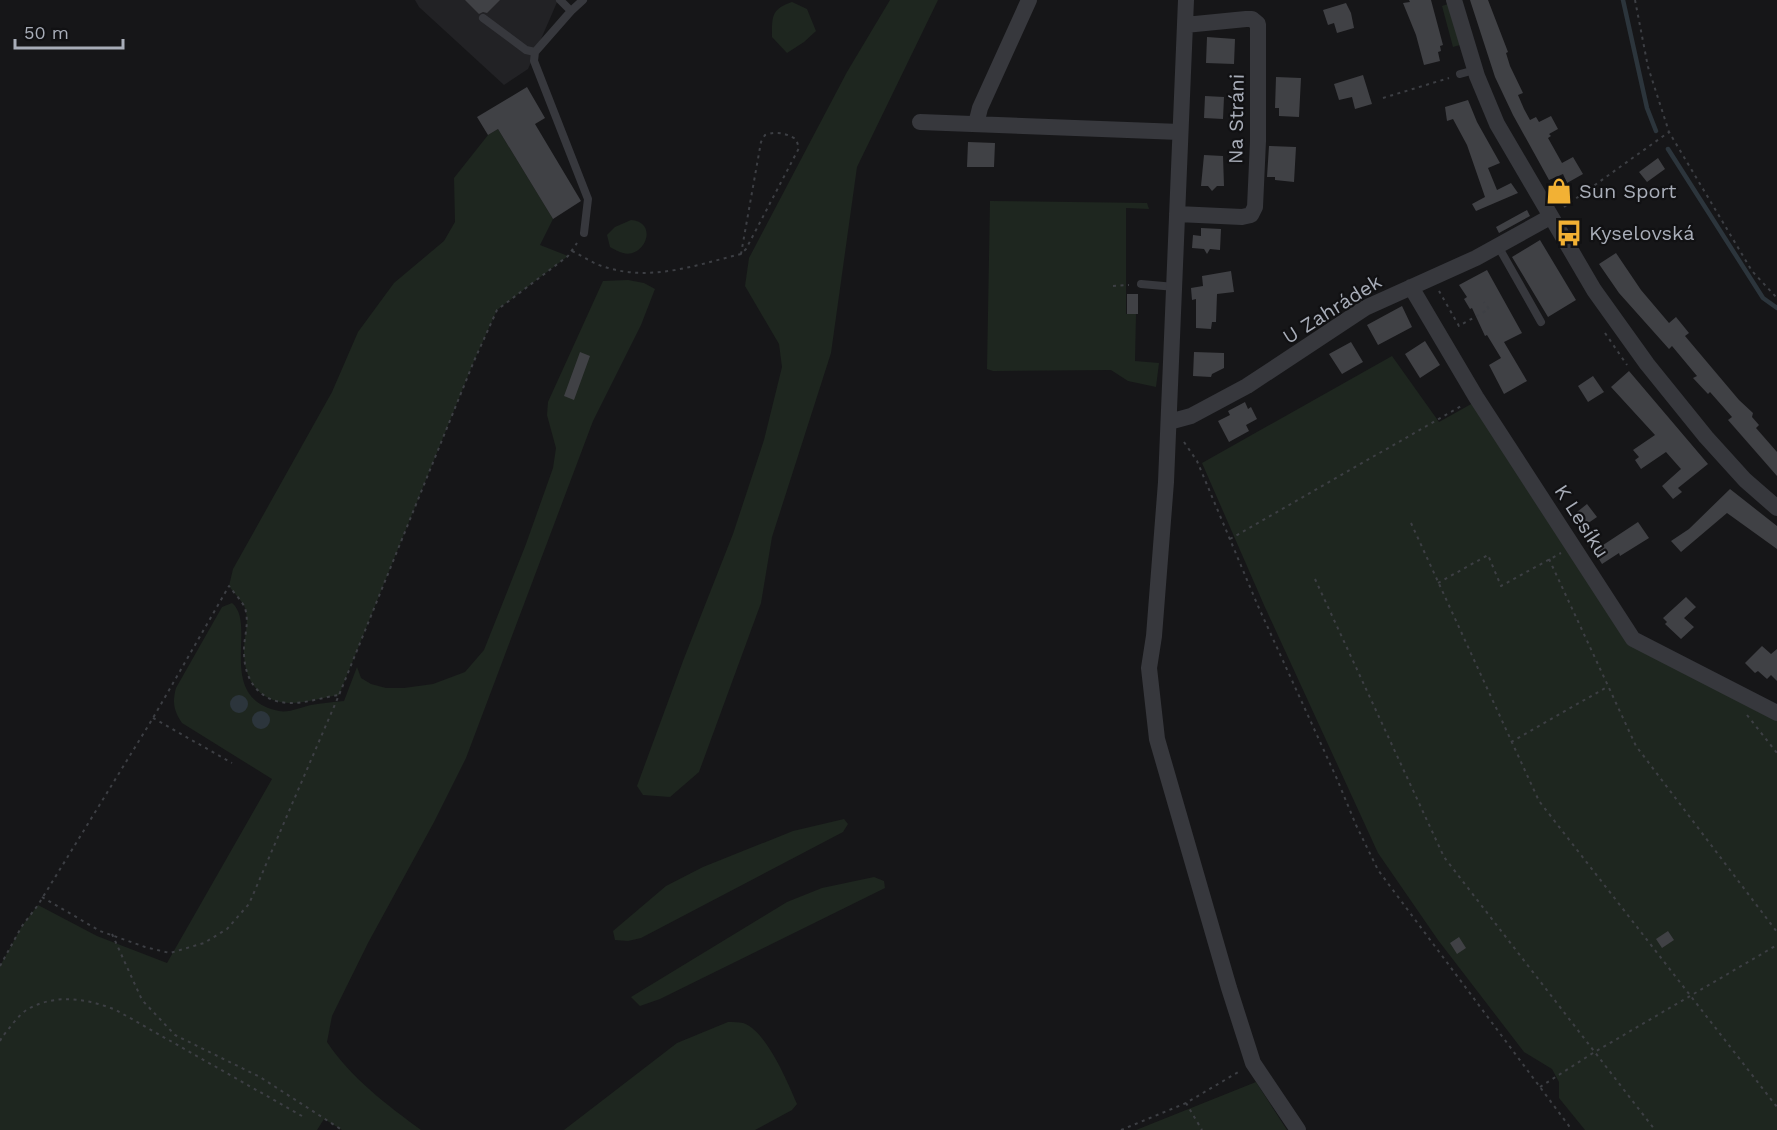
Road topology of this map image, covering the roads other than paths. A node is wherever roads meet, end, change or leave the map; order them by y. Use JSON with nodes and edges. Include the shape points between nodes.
{"nodes":[{"id":1,"x":560,"y":0,"type":"edge"},
{"id":2,"x":583,"y":0,"type":"edge"},
{"id":3,"x":1029,"y":0,"type":"edge"},
{"id":4,"x":1186,"y":0,"type":"edge"},
{"id":5,"x":1454,"y":0,"type":"edge"},
{"id":6,"x":571,"y":11,"type":"junction"},
{"id":7,"x":483,"y":18,"type":"dead end"},
{"id":8,"x":1185,"y":25,"type":"junction"},
{"id":9,"x":535,"y":52,"type":"junction"},
{"id":10,"x":920,"y":122,"type":"dead end"},
{"id":11,"x":976,"y":124,"type":"junction"},
{"id":12,"x":1180,"y":132,"type":"junction"},
{"id":13,"x":1177,"y":214,"type":"junction"},
{"id":14,"x":1559,"y":220,"type":"junction"},
{"id":15,"x":584,"y":233,"type":"road end"},
{"id":16,"x":1498,"y":246,"type":"junction"},
{"id":17,"x":1141,"y":284,"type":"road end"},
{"id":18,"x":1175,"y":287,"type":"junction"},
{"id":19,"x":1410,"y":287,"type":"junction"},
{"id":20,"x":1541,"y":322,"type":"dead end"},
{"id":21,"x":1169,"y":425,"type":"junction"},
{"id":22,"x":1777,"y":508,"type":"edge"},
{"id":23,"x":1777,"y":713,"type":"edge"},
{"id":24,"x":1298,"y":1130,"type":"edge"}],
"edges":[{"from":1,"to":6,"type":"lane"},
{"from":2,"to":6,"type":"lane"},
{"from":3,"to":11,"type":"street"},
{"from":4,"to":8,"type":"street"},
{"from":5,"to":14,"type":"street","via":[[1467,72]]},
{"from":6,"to":9,"type":"lane"},
{"from":7,"to":9,"type":"lane","via":[[526,50]]},
{"from":8,"to":12,"type":"street"},
{"from":8,"to":13,"type":"street","name":"Na Stráni","via":[[1250,19],[1258,24],[1258,141],[1255,207],[1251,215]]},
{"from":9,"to":15,"type":"lane","via":[[534,61],[588,199]]},
{"from":10,"to":11,"type":"street"},
{"from":11,"to":12,"type":"street"},
{"from":12,"to":13,"type":"street"},
{"from":13,"to":18,"type":"street"},
{"from":14,"to":16,"type":"street","name":"U Zahrádek"},
{"from":14,"to":22,"type":"street","via":[[1598,295],[1647,364],[1721,454]]},
{"from":16,"to":19,"type":"street","name":"U Zahrádek"},
{"from":16,"to":20,"type":"lane"},
{"from":17,"to":18,"type":"lane"},
{"from":18,"to":21,"type":"street"},
{"from":19,"to":21,"type":"street","name":"U Zahrádek","via":[[1352,316],[1247,386]]},
{"from":19,"to":23,"type":"street","name":"K Lesíku","via":[[1476,397],[1633,639]]},
{"from":21,"to":24,"type":"street","via":[[1149,668],[1157,739],[1253,1064]]}]}
